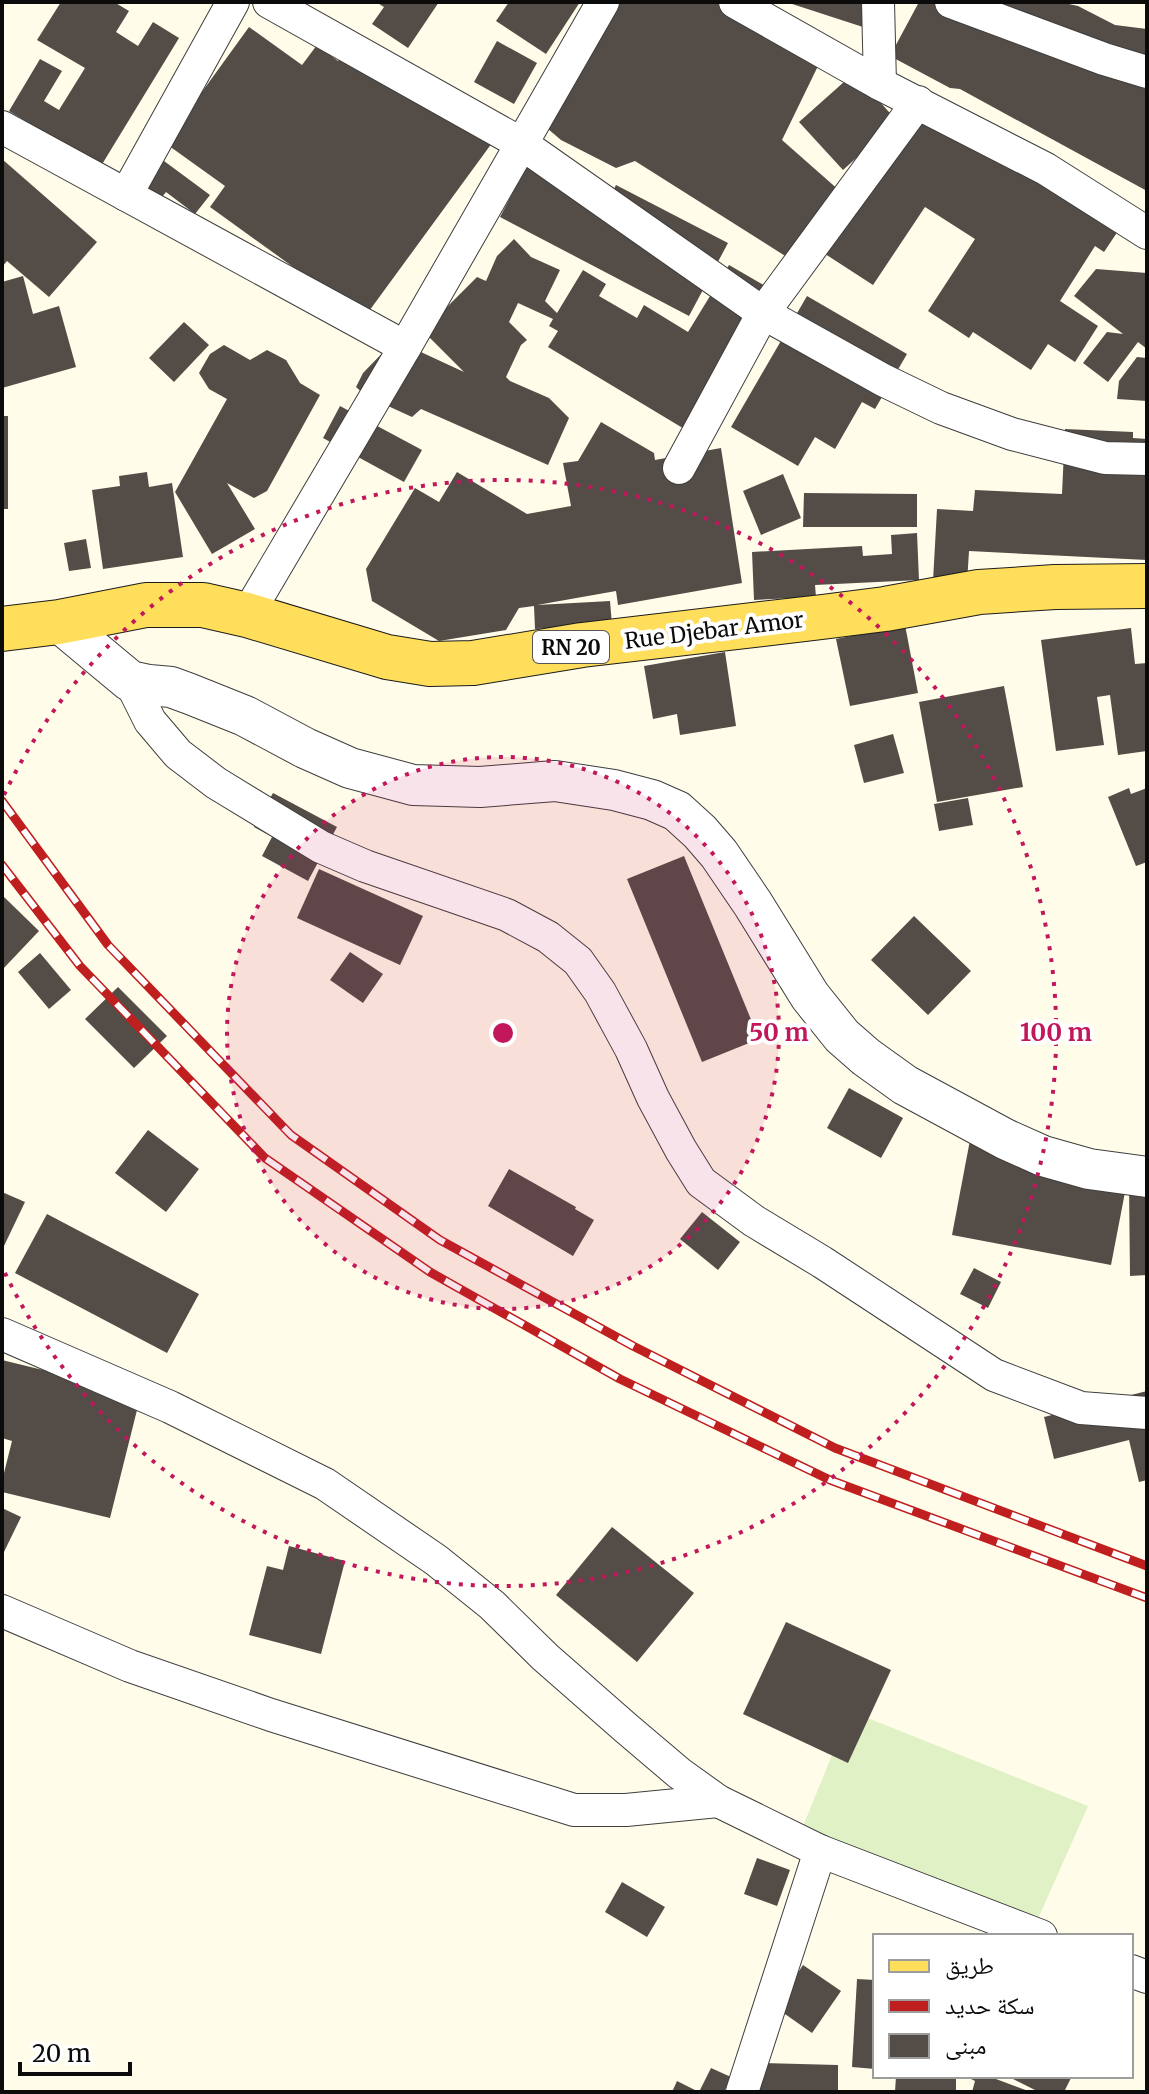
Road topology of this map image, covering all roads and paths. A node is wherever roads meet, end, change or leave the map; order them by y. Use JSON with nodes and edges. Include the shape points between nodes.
{"nodes":[{"id":1,"x":233,"y":2,"type":"edge"},
{"id":2,"x":269,"y":2,"type":"edge"},
{"id":3,"x":603,"y":2,"type":"edge"},
{"id":4,"x":735,"y":2,"type":"edge"},
{"id":5,"x":878,"y":2,"type":"edge"},
{"id":6,"x":951,"y":2,"type":"edge"},
{"id":7,"x":1147,"y":72,"type":"edge"},
{"id":8,"x":880,"y":84,"type":"junction"},
{"id":9,"x":918,"y":102,"type":"junction"},
{"id":10,"x":2,"y":127,"type":"edge"},
{"id":11,"x":522,"y":144,"type":"junction"},
{"id":12,"x":126,"y":195,"type":"junction"},
{"id":13,"x":1147,"y":233,"type":"edge"},
{"id":14,"x":763,"y":313,"type":"junction"},
{"id":15,"x":405,"y":347,"type":"junction"},
{"id":16,"x":1147,"y":459,"type":"edge"},
{"id":17,"x":679,"y":468,"type":"dead end"},
{"id":18,"x":1147,"y":586,"type":"edge"},
{"id":19,"x":247,"y":615,"type":"junction"},
{"id":20,"x":59,"y":622,"type":"junction"},
{"id":21,"x":2,"y":629,"type":"edge"},
{"id":22,"x":130,"y":681,"type":"junction"},
{"id":23,"x":1147,"y":1177,"type":"edge"},
{"id":24,"x":2,"y":1334,"type":"edge"},
{"id":25,"x":1147,"y":1413,"type":"edge"},
{"id":26,"x":2,"y":1611,"type":"edge"},
{"id":27,"x":718,"y":1801,"type":"junction"},
{"id":28,"x":820,"y":1851,"type":"junction"},
{"id":29,"x":1036,"y":1934,"type":"edge"},
{"id":30,"x":742,"y":2092,"type":"edge"}],
"edges":[{"from":1,"to":12,"type":"street"},
{"from":2,"to":11,"type":"street"},
{"from":3,"to":11,"type":"street"},
{"from":4,"to":8,"type":"street"},
{"from":5,"to":8,"type":"street"},
{"from":6,"to":7,"type":"street"},
{"from":8,"to":9,"type":"street"},
{"from":9,"to":13,"type":"street","via":[[1046,169]]},
{"from":9,"to":14,"type":"street"},
{"from":10,"to":12,"type":"street"},
{"from":11,"to":14,"type":"street"},
{"from":11,"to":15,"type":"street"},
{"from":12,"to":15,"type":"street"},
{"from":14,"to":16,"type":"street","via":[[941,408],[1012,434],[1105,458]]},
{"from":14,"to":17,"type":"street"},
{"from":15,"to":19,"type":"street"},
{"from":18,"to":19,"type":"main road","name":"Rue Djebar Amor","number":"RN 20","via":[[979,592],[473,663],[387,657]]},
{"from":19,"to":20,"type":"main road","name":"Rue Djebar Amor","number":"RN 20","via":[[203,605],[146,605]]},
{"from":20,"to":21,"type":"main road","name":"Rue Djebar Amor","number":"RN 20"},
{"from":20,"to":22,"type":"street"},
{"from":22,"to":23,"type":"street","via":[[171,687],[245,716],[350,768],[413,785],[555,781],[614,790],[677,811],[719,854],[810,996],[866,1057],[905,1085],[1043,1156]]},
{"from":22,"to":25,"type":"street","via":[[150,721],[178,754],[216,783],[321,847],[507,915],[578,961],[600,992],[701,1182],[754,1221],[994,1375],[1081,1408]]},
{"from":24,"to":27,"type":"street","via":[[170,1407],[325,1484],[492,1605],[626,1728]]},
{"from":26,"to":27,"type":"street","via":[[144,1671],[574,1810]]},
{"from":27,"to":28,"type":"street"},
{"from":28,"to":29,"type":"street"},
{"from":28,"to":30,"type":"street"}]}
